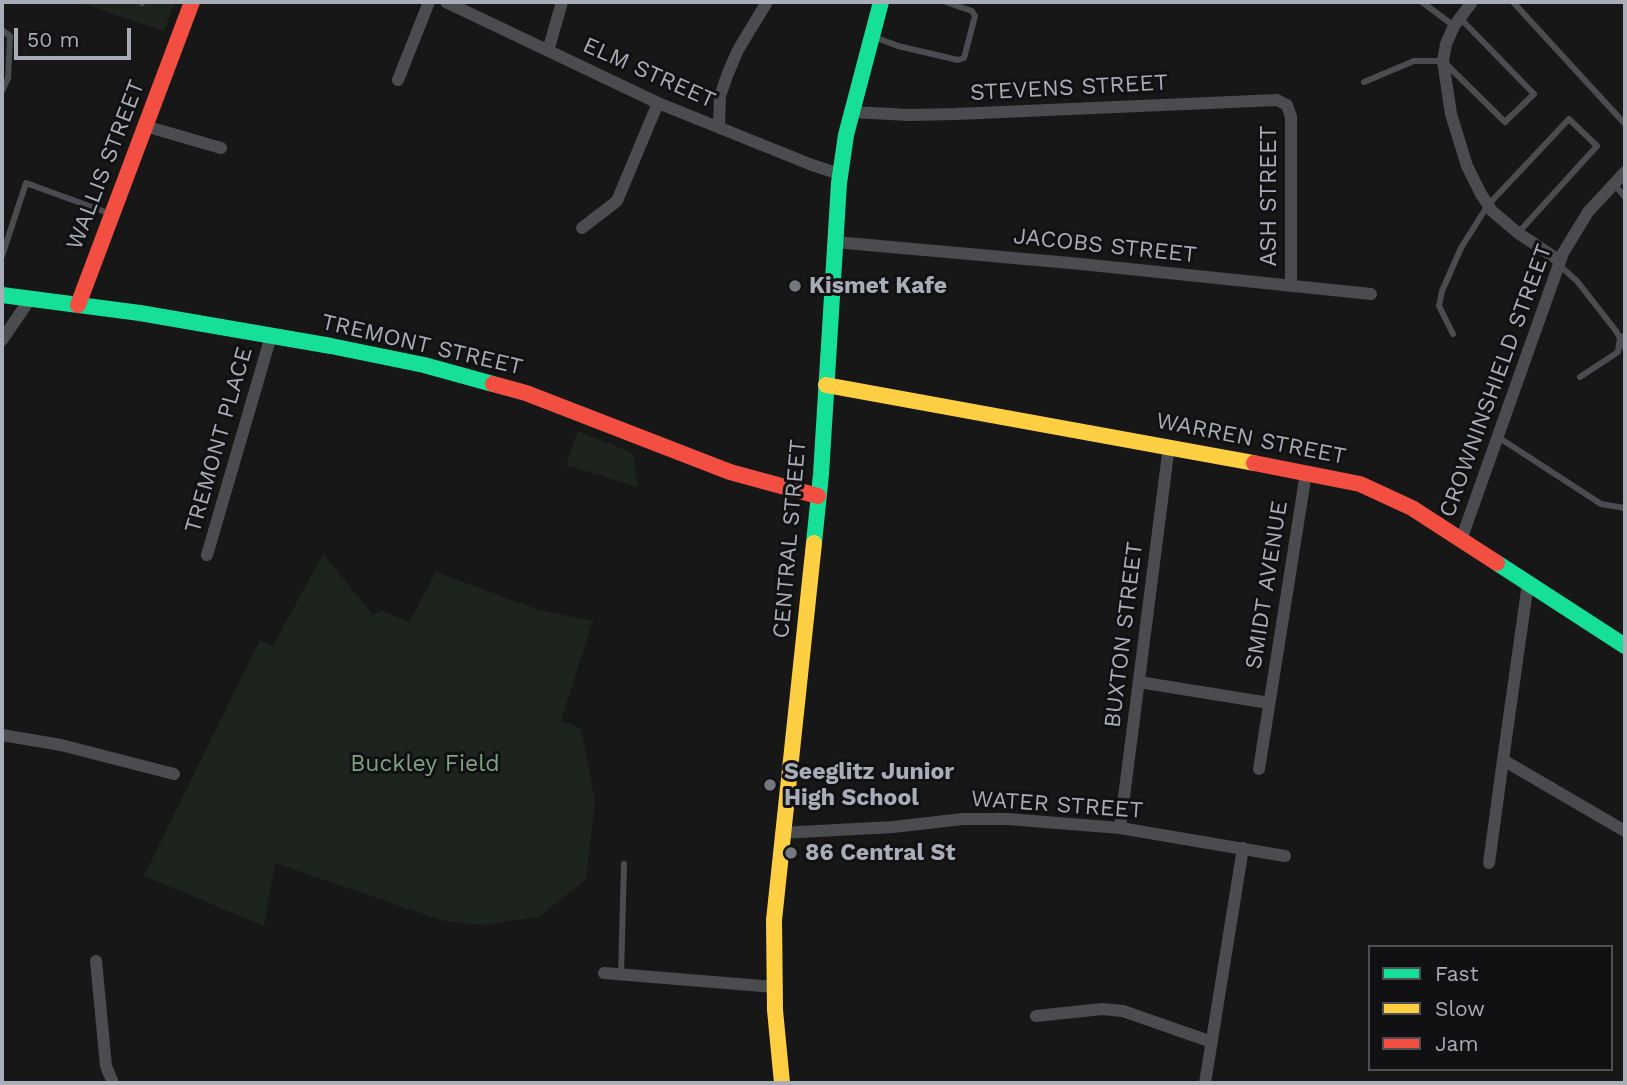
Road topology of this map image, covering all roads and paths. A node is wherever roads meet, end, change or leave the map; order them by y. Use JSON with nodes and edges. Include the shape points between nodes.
{"nodes":[{"id":1,"x":192,"y":2,"type":"edge"},
{"id":2,"x":429,"y":2,"type":"edge"},
{"id":3,"x":446,"y":2,"type":"edge"},
{"id":4,"x":562,"y":2,"type":"edge"},
{"id":5,"x":767,"y":2,"type":"edge"},
{"id":6,"x":881,"y":2,"type":"edge"},
{"id":7,"x":946,"y":2,"type":"edge"},
{"id":8,"x":1422,"y":2,"type":"edge"},
{"id":9,"x":1472,"y":2,"type":"edge"},
{"id":10,"x":1513,"y":2,"type":"edge"},
{"id":11,"x":1457,"y":22,"type":"junction"},
{"id":12,"x":2,"y":30,"type":"edge"},
{"id":13,"x":872,"y":36,"type":"junction"},
{"id":14,"x":548,"y":51,"type":"junction"},
{"id":15,"x":1443,"y":61,"type":"junction"},
{"id":16,"x":398,"y":80,"type":"dead end"},
{"id":17,"x":1364,"y":82,"type":"dead end"},
{"id":18,"x":2,"y":91,"type":"edge"},
{"id":19,"x":658,"y":103,"type":"junction"},
{"id":20,"x":1287,"y":105,"type":"joint"},
{"id":21,"x":852,"y":112,"type":"junction"},
{"id":22,"x":1625,"y":124,"type":"edge"},
{"id":23,"x":145,"y":126,"type":"junction"},
{"id":24,"x":719,"y":126,"type":"junction"},
{"id":25,"x":221,"y":148,"type":"dead end"},
{"id":26,"x":1625,"y":172,"type":"edge"},
{"id":27,"x":840,"y":174,"type":"junction"},
{"id":28,"x":1613,"y":183,"type":"junction"},
{"id":29,"x":1625,"y":197,"type":"edge"},
{"id":30,"x":1488,"y":205,"type":"junction"},
{"id":31,"x":112,"y":214,"type":"junction"},
{"id":32,"x":582,"y":228,"type":"dead end"},
{"id":33,"x":1518,"y":233,"type":"junction"},
{"id":34,"x":835,"y":242,"type":"junction"},
{"id":35,"x":2,"y":256,"type":"edge"},
{"id":36,"x":1559,"y":263,"type":"junction"},
{"id":37,"x":1291,"y":286,"type":"junction"},
{"id":38,"x":1371,"y":294,"type":"dead end"},
{"id":39,"x":2,"y":295,"type":"edge"},
{"id":40,"x":30,"y":299,"type":"junction"},
{"id":41,"x":78,"y":305,"type":"junction"},
{"id":42,"x":1453,"y":334,"type":"dead end"},
{"id":43,"x":271,"y":336,"type":"junction"},
{"id":44,"x":1622,"y":336,"type":"edge"},
{"id":45,"x":2,"y":340,"type":"edge"},
{"id":46,"x":1625,"y":348,"type":"edge"},
{"id":47,"x":1580,"y":377,"type":"dead end"},
{"id":48,"x":826,"y":385,"type":"junction"},
{"id":49,"x":1498,"y":438,"type":"junction"},
{"id":50,"x":1169,"y":446,"type":"junction"},
{"id":51,"x":1306,"y":473,"type":"junction"},
{"id":52,"x":818,"y":496,"type":"junction"},
{"id":53,"x":1625,"y":508,"type":"edge"},
{"id":54,"x":1461,"y":540,"type":"junction"},
{"id":55,"x":207,"y":555,"type":"dead end"},
{"id":56,"x":1528,"y":583,"type":"junction"},
{"id":57,"x":1623,"y":639,"type":"edge"},
{"id":58,"x":1139,"y":682,"type":"junction"},
{"id":59,"x":1269,"y":703,"type":"junction"},
{"id":60,"x":2,"y":735,"type":"edge"},
{"id":61,"x":1503,"y":761,"type":"junction"},
{"id":62,"x":1259,"y":769,"type":"dead end"},
{"id":63,"x":174,"y":774,"type":"dead end"},
{"id":64,"x":1121,"y":828,"type":"junction"},
{"id":65,"x":1625,"y":831,"type":"edge"},
{"id":66,"x":781,"y":833,"type":"junction"},
{"id":67,"x":1243,"y":848,"type":"junction"},
{"id":68,"x":1286,"y":856,"type":"dead end"},
{"id":69,"x":1489,"y":863,"type":"dead end"},
{"id":70,"x":624,"y":864,"type":"dead end"},
{"id":71,"x":96,"y":961,"type":"dead end"},
{"id":72,"x":604,"y":973,"type":"dead end"},
{"id":73,"x":621,"y":975,"type":"junction"},
{"id":74,"x":774,"y":987,"type":"junction"},
{"id":75,"x":1036,"y":1016,"type":"dead end"},
{"id":76,"x":1212,"y":1042,"type":"junction"},
{"id":77,"x":113,"y":1083,"type":"edge"},
{"id":78,"x":782,"y":1083,"type":"edge"},
{"id":79,"x":1205,"y":1083,"type":"edge"}],
"edges":[{"from":1,"to":23,"type":"street","name":"WALLIS STREET"},
{"from":2,"to":16,"type":"street"},
{"from":3,"to":14,"type":"street","name":"ELM STREET"},
{"from":4,"to":14,"type":"street"},
{"from":5,"to":24,"type":"street","via":[[728,73],[720,96]]},
{"from":6,"to":13,"type":"street","name":"CENTRAL STREET"},
{"from":7,"to":13,"type":"lane","via":[[975,16],[964,58],[898,46]]},
{"from":8,"to":11,"type":"lane"},
{"from":9,"to":11,"type":"street"},
{"from":10,"to":22,"type":"lane"},
{"from":11,"to":15,"type":"street"},
{"from":11,"to":15,"type":"lane","via":[[1534,94],[1505,122]]},
{"from":12,"to":18,"type":"lane","via":[[10,36],[8,78]]},
{"from":13,"to":21,"type":"street","name":"CENTRAL STREET"},
{"from":14,"to":19,"type":"street","name":"ELM STREET"},
{"from":15,"to":17,"type":"lane","via":[[1414,61]]},
{"from":15,"to":30,"type":"street","via":[[1451,114],[1467,166]]},
{"from":19,"to":24,"type":"street","name":"ELM STREET"},
{"from":19,"to":32,"type":"street","via":[[617,201]]},
{"from":20,"to":21,"type":"street","name":"STEVENS STREET","via":[[1264,100],[944,114]]},
{"from":20,"to":37,"type":"street","name":"ASH STREET","via":[[1291,117]]},
{"from":21,"to":27,"type":"street","name":"CENTRAL STREET"},
{"from":23,"to":25,"type":"street"},
{"from":23,"to":31,"type":"street","name":"WALLIS STREET"},
{"from":24,"to":27,"type":"street","name":"ELM STREET"},
{"from":26,"to":28,"type":"street","name":"CROWNINSHIELD STREET"},
{"from":27,"to":34,"type":"street","name":"CENTRAL STREET"},
{"from":28,"to":29,"type":"lane"},
{"from":28,"to":36,"type":"street","name":"CROWNINSHIELD STREET","via":[[1571,237]]},
{"from":30,"to":33,"type":"street"},
{"from":30,"to":33,"type":"lane","via":[[1569,119],[1597,146]]},
{"from":30,"to":42,"type":"lane","via":[[1441,291],[1439,306]]},
{"from":31,"to":35,"type":"lane","via":[[26,183]]},
{"from":31,"to":41,"type":"street","name":"WALLIS STREET"},
{"from":33,"to":36,"type":"street"},
{"from":34,"to":37,"type":"street","name":"JACOBS STREET"},
{"from":34,"to":48,"type":"street","name":"CENTRAL STREET"},
{"from":36,"to":44,"type":"lane"},
{"from":36,"to":49,"type":"street","name":"CROWNINSHIELD STREET"},
{"from":37,"to":38,"type":"street","name":"JACOBS STREET"},
{"from":39,"to":40,"type":"street","name":"TREMONT STREET"},
{"from":40,"to":41,"type":"street","name":"TREMONT STREET"},
{"from":40,"to":45,"type":"street"},
{"from":41,"to":43,"type":"street","name":"TREMONT STREET"},
{"from":43,"to":52,"type":"street","name":"TREMONT STREET","via":[[511,387],[730,472]]},
{"from":43,"to":55,"type":"street","name":"TREMONT PLACE"},
{"from":44,"to":46,"type":"lane"},
{"from":44,"to":47,"type":"lane","via":[[1618,352]]},
{"from":48,"to":50,"type":"street","name":"WARREN STREET"},
{"from":48,"to":52,"type":"street","name":"CENTRAL STREET"},
{"from":49,"to":53,"type":"lane","via":[[1601,504]]},
{"from":49,"to":54,"type":"street","name":"CROWNINSHIELD STREET"},
{"from":50,"to":51,"type":"street","name":"WARREN STREET"},
{"from":50,"to":58,"type":"street","name":"BUXTON STREET"},
{"from":51,"to":54,"type":"street","name":"WARREN STREET","via":[[1377,491]]},
{"from":51,"to":59,"type":"street","name":"SMIDT AVENUE"},
{"from":52,"to":66,"type":"street","name":"CENTRAL STREET"},
{"from":54,"to":56,"type":"street","name":"WARREN STREET"},
{"from":56,"to":57,"type":"street","name":"WARREN STREET"},
{"from":56,"to":61,"type":"street"},
{"from":58,"to":59,"type":"street","name":"SMIDT AVENUE"},
{"from":58,"to":64,"type":"street","name":"BUXTON STREET"},
{"from":59,"to":62,"type":"street","name":"SMIDT AVENUE"},
{"from":60,"to":63,"type":"street"},
{"from":61,"to":65,"type":"street"},
{"from":61,"to":69,"type":"street"},
{"from":64,"to":66,"type":"street","name":"WATER STREET","via":[[963,819]]},
{"from":64,"to":67,"type":"street","name":"WATER STREET"},
{"from":66,"to":74,"type":"street","name":"CENTRAL STREET"},
{"from":67,"to":68,"type":"street","name":"WATER STREET"},
{"from":67,"to":76,"type":"street"},
{"from":70,"to":73,"type":"lane"},
{"from":71,"to":77,"type":"street","via":[[106,1066]]},
{"from":72,"to":73,"type":"street"},
{"from":73,"to":74,"type":"street"},
{"from":74,"to":78,"type":"street","name":"CENTRAL STREET"},
{"from":75,"to":76,"type":"street","via":[[1123,1011]]},
{"from":76,"to":79,"type":"street"}]}
